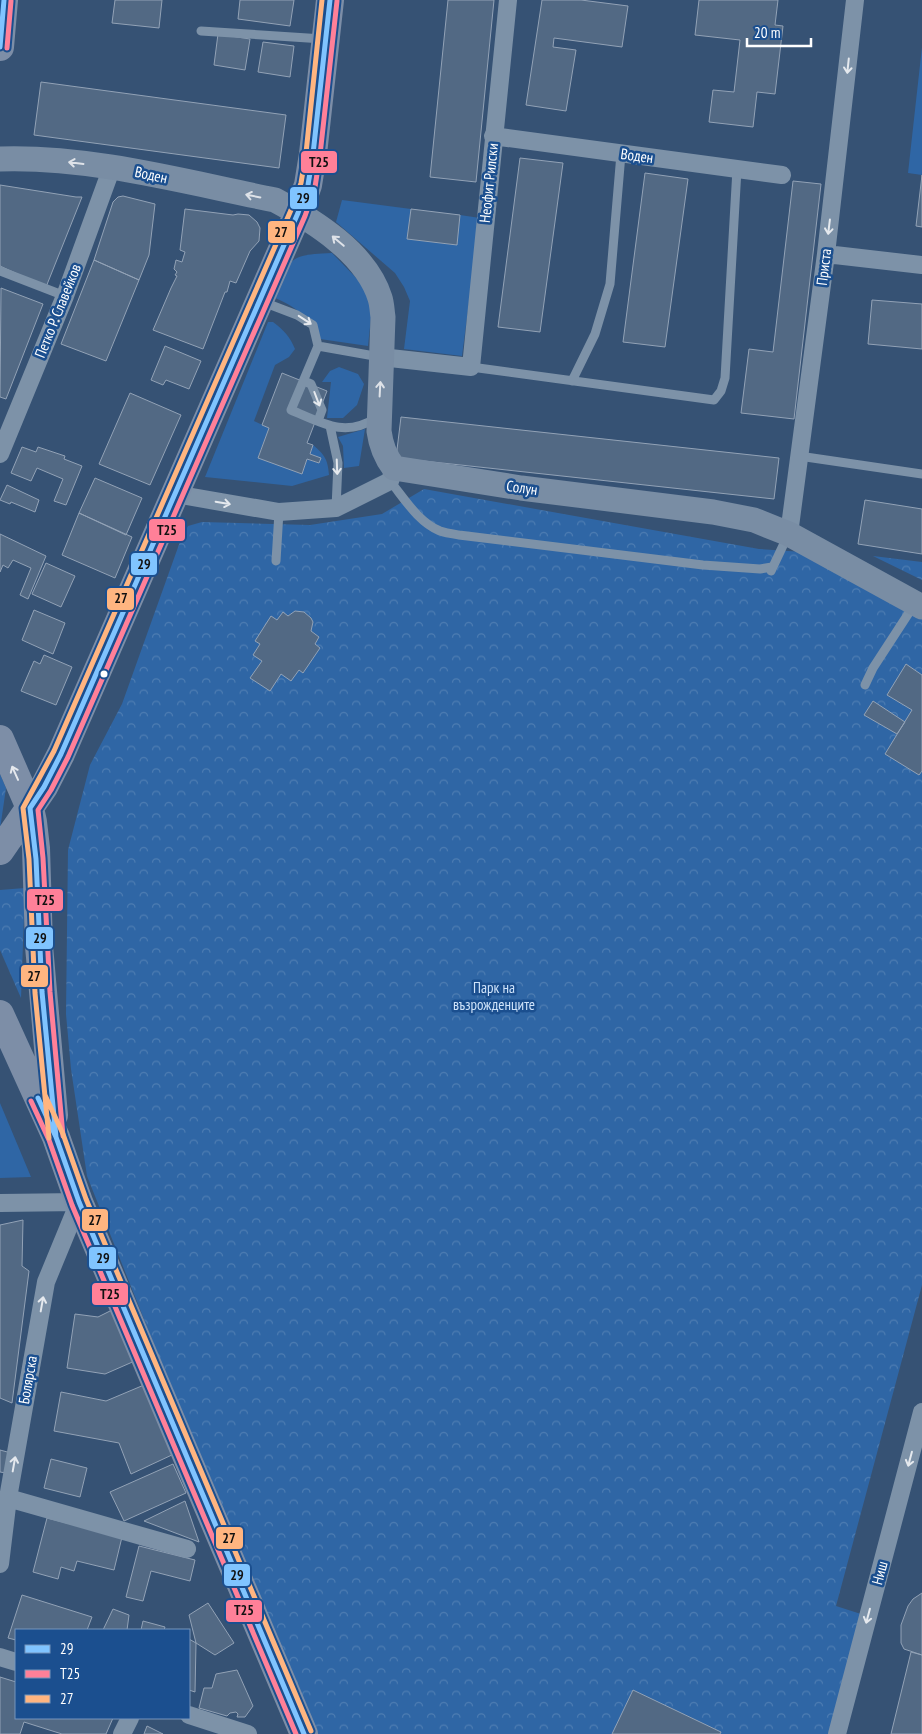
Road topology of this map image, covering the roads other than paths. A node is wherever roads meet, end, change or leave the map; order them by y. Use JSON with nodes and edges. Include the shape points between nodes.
{"nodes":[{"id":1,"x":4,"y":0,"type":"edge"},
{"id":2,"x":330,"y":0,"type":"edge"},
{"id":3,"x":508,"y":0,"type":"edge"},
{"id":4,"x":855,"y":0,"type":"edge"},
{"id":5,"x":201,"y":31,"type":"dead end"},
{"id":6,"x":326,"y":39,"type":"junction"},
{"id":7,"x":0,"y":47,"type":"edge"},
{"id":8,"x":493,"y":136,"type":"junction"},
{"id":9,"x":621,"y":154,"type":"junction"},
{"id":10,"x":0,"y":159,"type":"edge"},
{"id":11,"x":112,"y":167,"type":"junction"},
{"id":12,"x":737,"y":169,"type":"junction"},
{"id":13,"x":782,"y":175,"type":"dead end"},
{"id":14,"x":298,"y":213,"type":"junction"},
{"id":15,"x":826,"y":254,"type":"junction"},
{"id":16,"x":922,"y":265,"type":"edge"},
{"id":17,"x":0,"y":271,"type":"edge"},
{"id":18,"x":66,"y":296,"type":"junction"},
{"id":19,"x":260,"y":301,"type":"junction"},
{"id":20,"x":318,"y":346,"type":"junction"},
{"id":21,"x":381,"y":357,"type":"junction"},
{"id":22,"x":471,"y":367,"type":"junction"},
{"id":23,"x":304,"y":381,"type":"junction"},
{"id":24,"x":572,"y":381,"type":"junction"},
{"id":25,"x":379,"y":416,"type":"junction"},
{"id":26,"x":318,"y":421,"type":"junction"},
{"id":27,"x":330,"y":426,"type":"junction"},
{"id":28,"x":0,"y":454,"type":"edge"},
{"id":29,"x":799,"y":456,"type":"junction"},
{"id":30,"x":922,"y":474,"type":"edge"},
{"id":31,"x":392,"y":475,"type":"junction"},
{"id":32,"x":175,"y":494,"type":"junction"},
{"id":33,"x":336,"y":508,"type":"junction"},
{"id":34,"x":279,"y":512,"type":"junction"},
{"id":35,"x":789,"y":534,"type":"junction"},
{"id":36,"x":276,"y":561,"type":"dead end"},
{"id":37,"x":919,"y":605,"type":"edge"},
{"id":38,"x":866,"y":685,"type":"dead end"},
{"id":39,"x":0,"y":739,"type":"edge"},
{"id":40,"x":30,"y":808,"type":"junction"},
{"id":41,"x":0,"y":850,"type":"edge"},
{"id":42,"x":0,"y":1014,"type":"edge"},
{"id":43,"x":56,"y":1137,"type":"junction"},
{"id":44,"x":79,"y":1202,"type":"junction"},
{"id":45,"x":0,"y":1203,"type":"edge"},
{"id":46,"x":922,"y":1412,"type":"edge"},
{"id":47,"x":8,"y":1498,"type":"junction"},
{"id":48,"x":187,"y":1549,"type":"dead end"},
{"id":49,"x":0,"y":1564,"type":"edge"},
{"id":50,"x":0,"y":1657,"type":"edge"},
{"id":51,"x":15,"y":1662,"type":"edge"},
{"id":52,"x":190,"y":1715,"type":"edge"},
{"id":53,"x":130,"y":1719,"type":"edge"},
{"id":54,"x":122,"y":1734,"type":"edge"},
{"id":55,"x":248,"y":1734,"type":"edge"},
{"id":56,"x":304,"y":1734,"type":"edge"},
{"id":57,"x":837,"y":1734,"type":"edge"}],
"edges":[{"from":1,"to":7,"type":"main road"},
{"from":2,"to":6,"type":"main road"},
{"from":3,"to":8,"type":"street","name":"Неофит Рилски"},
{"from":4,"to":15,"type":"street","name":"Приста","one_way":true},
{"from":5,"to":6,"type":"lane"},
{"from":6,"to":14,"type":"main road","via":[[314,154]]},
{"from":8,"to":9,"type":"street","name":"Воден"},
{"from":8,"to":22,"type":"street","name":"Неофит Рилски"},
{"from":9,"to":12,"type":"street","name":"Воден"},
{"from":9,"to":24,"type":"lane","via":[[610,284],[595,334]]},
{"from":11,"to":10,"type":"street","name":"Воден","one_way":true,"via":[[56,160]]},
{"from":14,"to":11,"type":"street","name":"Воден","one_way":true,"via":[[275,200]]},
{"from":11,"to":18,"type":"street","name":"Петко Р. Славейков"},
{"from":12,"to":13,"type":"street","name":"Воден"},
{"from":12,"to":24,"type":"lane","via":[[725,378],[714,400]]},
{"from":14,"to":19,"type":"main road"},
{"from":21,"to":14,"type":"street","one_way":true,"via":[[383,318],[373,281],[339,241]]},
{"from":15,"to":16,"type":"street"},
{"from":15,"to":29,"type":"street","name":"Приста"},
{"from":17,"to":18,"type":"lane"},
{"from":18,"to":28,"type":"street","name":"Петко Р. Славейков"},
{"from":19,"to":20,"type":"lane","one_way":true,"via":[[297,315],[313,325]]},
{"from":19,"to":32,"type":"main road"},
{"from":20,"to":21,"type":"lane"},
{"from":20,"to":23,"type":"lane"},
{"from":21,"to":22,"type":"street"},
{"from":25,"to":21,"type":"street","one_way":true},
{"from":22,"to":24,"type":"lane"},
{"from":23,"to":26,"type":"lane","one_way":true,"via":[[311,384],[322,410]]},
{"from":23,"to":26,"type":"lane","via":[[291,410]]},
{"from":25,"to":27,"type":"lane","via":[[352,429]]},
{"from":25,"to":31,"type":"street","via":[[382,448]]},
{"from":26,"to":27,"type":"lane"},
{"from":27,"to":33,"type":"lane","one_way":true,"via":[[338,463]]},
{"from":29,"to":30,"type":"lane"},
{"from":29,"to":35,"type":"street","name":"Приста"},
{"from":31,"to":33,"type":"street"},
{"from":31,"to":35,"type":"street","name":"Солун","via":[[713,512],[754,520]]},
{"from":31,"to":35,"type":"lane","via":[[414,511],[427,524],[459,535],[703,565],[771,570]]},
{"from":32,"to":34,"type":"street","one_way":true},
{"from":32,"to":40,"type":"main road","via":[[61,754]]},
{"from":33,"to":34,"type":"street"},
{"from":34,"to":36,"type":"lane"},
{"from":35,"to":37,"type":"street","name":"Солун"},
{"from":37,"to":38,"type":"lane","via":[[873,668]]},
{"from":40,"to":39,"type":"main road","one_way":true},
{"from":40,"to":41,"type":"main road"},
{"from":40,"to":43,"type":"main road","via":[[36,848],[39,946]]},
{"from":42,"to":43,"type":"main road"},
{"from":43,"to":44,"type":"main road"},
{"from":44,"to":45,"type":"street"},
{"from":47,"to":44,"type":"street","name":"Болярска","one_way":true,"via":[[46,1282]]},
{"from":44,"to":56,"type":"main road"},
{"from":46,"to":57,"type":"street","name":"Ниш","one_way":true},
{"from":47,"to":48,"type":"street"},
{"from":47,"to":49,"type":"street","name":"Болярска"},
{"from":50,"to":51,"type":"street"},
{"from":52,"to":55,"type":"street"},
{"from":53,"to":54,"type":"street"}]}
